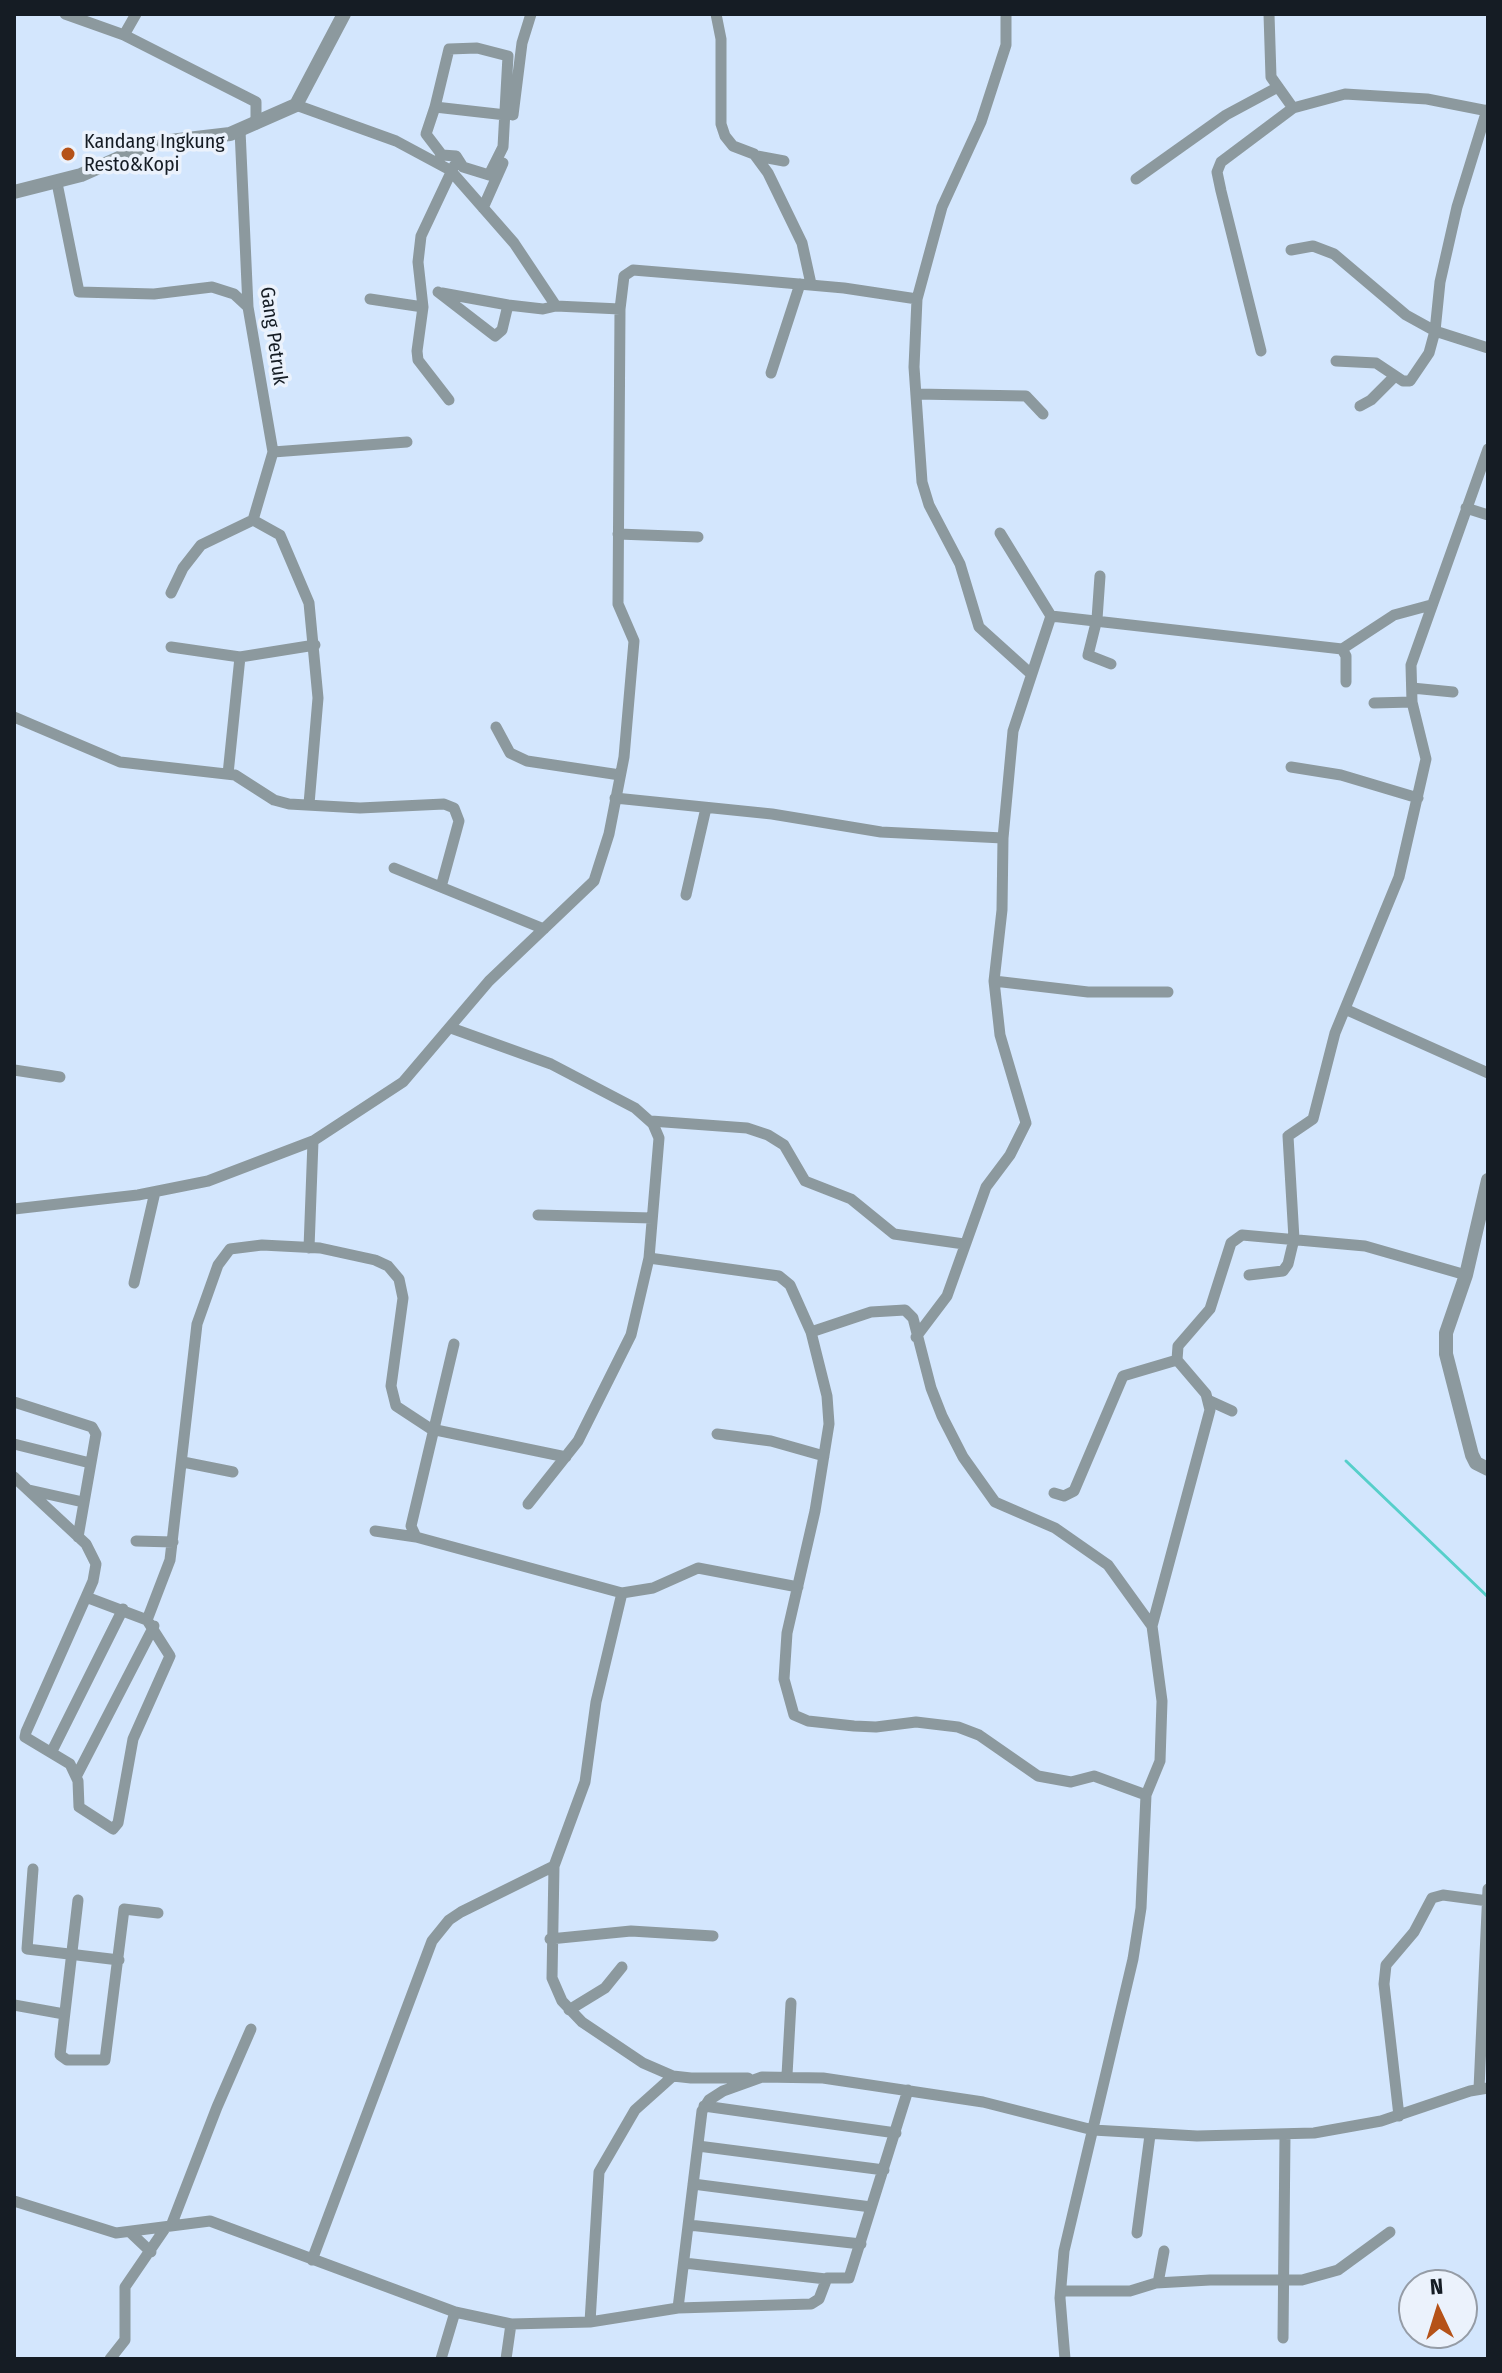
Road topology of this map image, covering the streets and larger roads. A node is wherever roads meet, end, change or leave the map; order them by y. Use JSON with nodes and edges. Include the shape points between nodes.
{"nodes":[{"id":1,"x":65,"y":14,"type":"edge"},
{"id":2,"x":136,"y":14,"type":"edge"},
{"id":3,"x":531,"y":14,"type":"edge"},
{"id":4,"x":716,"y":14,"type":"edge"},
{"id":5,"x":1006,"y":14,"type":"edge"},
{"id":6,"x":1270,"y":14,"type":"edge"},
{"id":7,"x":341,"y":15,"type":"edge"},
{"id":8,"x":124,"y":35,"type":"junction"},
{"id":9,"x":1278,"y":87,"type":"junction"},
{"id":10,"x":296,"y":105,"type":"junction"},
{"id":11,"x":435,"y":107,"type":"junction"},
{"id":12,"x":1293,"y":108,"type":"junction"},
{"id":13,"x":1487,"y":110,"type":"edge"},
{"id":14,"x":506,"y":115,"type":"junction"},
{"id":15,"x":256,"y":124,"type":"junction"},
{"id":16,"x":240,"y":130,"type":"junction"},
{"id":17,"x":757,"y":156,"type":"junction"},
{"id":18,"x":440,"y":158,"type":"junction"},
{"id":19,"x":784,"y":161,"type":"dead end"},
{"id":20,"x":456,"y":167,"type":"junction"},
{"id":21,"x":1136,"y":179,"type":"dead end"},
{"id":22,"x":57,"y":183,"type":"junction"},
{"id":23,"x":14,"y":192,"type":"edge"},
{"id":24,"x":483,"y":208,"type":"junction"},
{"id":25,"x":1291,"y":250,"type":"dead end"},
{"id":26,"x":805,"y":284,"type":"junction"},
{"id":27,"x":422,"y":288,"type":"junction"},
{"id":28,"x":438,"y":292,"type":"junction"},
{"id":29,"x":370,"y":299,"type":"dead end"},
{"id":30,"x":917,"y":299,"type":"junction"},
{"id":31,"x":508,"y":305,"type":"junction"},
{"id":32,"x":556,"y":306,"type":"junction"},
{"id":33,"x":248,"y":307,"type":"junction"},
{"id":34,"x":423,"y":307,"type":"junction"},
{"id":35,"x":620,"y":309,"type":"junction"},
{"id":36,"x":1435,"y":331,"type":"junction"},
{"id":37,"x":1488,"y":348,"type":"edge"},
{"id":38,"x":1261,"y":351,"type":"dead end"},
{"id":39,"x":1336,"y":361,"type":"dead end"},
{"id":40,"x":771,"y":373,"type":"dead end"},
{"id":41,"x":1395,"y":376,"type":"junction"},
{"id":42,"x":916,"y":394,"type":"junction"},
{"id":43,"x":449,"y":400,"type":"dead end"},
{"id":44,"x":1360,"y":406,"type":"dead end"},
{"id":45,"x":1043,"y":414,"type":"dead end"},
{"id":46,"x":407,"y":442,"type":"dead end"},
{"id":47,"x":1488,"y":449,"type":"edge"},
{"id":48,"x":273,"y":452,"type":"junction"},
{"id":49,"x":1466,"y":508,"type":"junction"},
{"id":50,"x":1488,"y":515,"type":"edge"},
{"id":51,"x":253,"y":520,"type":"junction"},
{"id":52,"x":1000,"y":533,"type":"dead end"},
{"id":53,"x":618,"y":534,"type":"junction"},
{"id":54,"x":698,"y":537,"type":"dead end"},
{"id":55,"x":1100,"y":576,"type":"dead end"},
{"id":56,"x":171,"y":593,"type":"dead end"},
{"id":57,"x":1431,"y":605,"type":"junction"},
{"id":58,"x":1051,"y":616,"type":"junction"},
{"id":59,"x":1097,"y":619,"type":"junction"},
{"id":60,"x":315,"y":645,"type":"junction"},
{"id":61,"x":171,"y":647,"type":"dead end"},
{"id":62,"x":1342,"y":649,"type":"junction"},
{"id":63,"x":240,"y":657,"type":"junction"},
{"id":64,"x":1111,"y":664,"type":"dead end"},
{"id":65,"x":1030,"y":673,"type":"junction"},
{"id":66,"x":1346,"y":682,"type":"dead end"},
{"id":67,"x":1412,"y":688,"type":"junction"},
{"id":68,"x":1453,"y":692,"type":"dead end"},
{"id":69,"x":1412,"y":702,"type":"junction"},
{"id":70,"x":1374,"y":703,"type":"dead end"},
{"id":71,"x":14,"y":717,"type":"edge"},
{"id":72,"x":496,"y":727,"type":"dead end"},
{"id":73,"x":1291,"y":767,"type":"dead end"},
{"id":74,"x":228,"y":774,"type":"junction"},
{"id":75,"x":620,"y":775,"type":"junction"},
{"id":76,"x":615,"y":798,"type":"junction"},
{"id":77,"x":1418,"y":798,"type":"junction"},
{"id":78,"x":309,"y":804,"type":"junction"},
{"id":79,"x":706,"y":808,"type":"junction"},
{"id":80,"x":1003,"y":838,"type":"junction"},
{"id":81,"x":394,"y":868,"type":"dead end"},
{"id":82,"x":441,"y":887,"type":"junction"},
{"id":83,"x":686,"y":895,"type":"dead end"},
{"id":84,"x":544,"y":929,"type":"junction"},
{"id":85,"x":994,"y":981,"type":"junction"},
{"id":86,"x":1168,"y":992,"type":"dead end"},
{"id":87,"x":1345,"y":1009,"type":"junction"},
{"id":88,"x":451,"y":1028,"type":"junction"},
{"id":89,"x":14,"y":1070,"type":"edge"},
{"id":90,"x":1488,"y":1073,"type":"edge"},
{"id":91,"x":60,"y":1077,"type":"dead end"},
{"id":92,"x":651,"y":1121,"type":"junction"},
{"id":93,"x":313,"y":1141,"type":"junction"},
{"id":94,"x":1488,"y":1180,"type":"edge"},
{"id":95,"x":155,"y":1192,"type":"junction"},
{"id":96,"x":14,"y":1209,"type":"edge"},
{"id":97,"x":538,"y":1215,"type":"dead end"},
{"id":98,"x":652,"y":1218,"type":"junction"},
{"id":99,"x":1294,"y":1239,"type":"junction"},
{"id":100,"x":964,"y":1244,"type":"junction"},
{"id":101,"x":309,"y":1248,"type":"junction"},
{"id":102,"x":649,"y":1258,"type":"junction"},
{"id":103,"x":1249,"y":1275,"type":"dead end"},
{"id":104,"x":1466,"y":1275,"type":"junction"},
{"id":105,"x":134,"y":1283,"type":"dead end"},
{"id":106,"x":811,"y":1332,"type":"junction"},
{"id":107,"x":916,"y":1337,"type":"junction"},
{"id":108,"x":454,"y":1344,"type":"dead end"},
{"id":109,"x":1177,"y":1360,"type":"junction"},
{"id":110,"x":1210,"y":1401,"type":"junction"},
{"id":111,"x":14,"y":1402,"type":"edge"},
{"id":112,"x":1232,"y":1411,"type":"dead end"},
{"id":113,"x":431,"y":1429,"type":"junction"},
{"id":114,"x":717,"y":1434,"type":"dead end"},
{"id":115,"x":14,"y":1444,"type":"edge"},
{"id":116,"x":824,"y":1456,"type":"junction"},
{"id":117,"x":566,"y":1457,"type":"junction"},
{"id":118,"x":183,"y":1462,"type":"junction"},
{"id":119,"x":90,"y":1463,"type":"junction"},
{"id":120,"x":1488,"y":1469,"type":"edge"},
{"id":121,"x":233,"y":1472,"type":"dead end"},
{"id":122,"x":14,"y":1477,"type":"edge"},
{"id":123,"x":29,"y":1490,"type":"junction"},
{"id":124,"x":1054,"y":1493,"type":"dead end"},
{"id":125,"x":83,"y":1502,"type":"junction"},
{"id":126,"x":528,"y":1504,"type":"dead end"},
{"id":127,"x":375,"y":1531,"type":"dead end"},
{"id":128,"x":78,"y":1537,"type":"junction"},
{"id":129,"x":416,"y":1537,"type":"junction"},
{"id":130,"x":136,"y":1541,"type":"dead end"},
{"id":131,"x":173,"y":1542,"type":"junction"},
{"id":132,"x":798,"y":1587,"type":"junction"},
{"id":133,"x":622,"y":1593,"type":"junction"},
{"id":134,"x":86,"y":1597,"type":"junction"},
{"id":135,"x":123,"y":1609,"type":"junction"},
{"id":136,"x":151,"y":1623,"type":"junction"},
{"id":137,"x":1152,"y":1626,"type":"junction"},
{"id":138,"x":52,"y":1751,"type":"junction"},
{"id":139,"x":77,"y":1775,"type":"junction"},
{"id":140,"x":1146,"y":1795,"type":"junction"},
{"id":141,"x":554,"y":1866,"type":"junction"},
{"id":142,"x":33,"y":1869,"type":"dead end"},
{"id":143,"x":1488,"y":1889,"type":"edge"},
{"id":144,"x":78,"y":1900,"type":"dead end"},
{"id":145,"x":1488,"y":1901,"type":"edge"},
{"id":146,"x":158,"y":1913,"type":"dead end"},
{"id":147,"x":713,"y":1936,"type":"dead end"},
{"id":148,"x":550,"y":1939,"type":"junction"},
{"id":149,"x":71,"y":1955,"type":"junction"},
{"id":150,"x":119,"y":1960,"type":"junction"},
{"id":151,"x":622,"y":1967,"type":"dead end"},
{"id":152,"x":791,"y":2003,"type":"dead end"},
{"id":153,"x":14,"y":2005,"type":"edge"},
{"id":154,"x":569,"y":2010,"type":"junction"},
{"id":155,"x":64,"y":2014,"type":"junction"},
{"id":156,"x":251,"y":2029,"type":"dead end"},
{"id":157,"x":787,"y":2075,"type":"junction"},
{"id":158,"x":673,"y":2076,"type":"junction"},
{"id":159,"x":762,"y":2077,"type":"junction"},
{"id":160,"x":1483,"y":2089,"type":"edge"},
{"id":161,"x":908,"y":2090,"type":"junction"},
{"id":162,"x":704,"y":2106,"type":"junction"},
{"id":163,"x":1399,"y":2116,"type":"junction"},
{"id":164,"x":1093,"y":2130,"type":"junction"},
{"id":165,"x":896,"y":2133,"type":"junction"},
{"id":166,"x":1150,"y":2135,"type":"junction"},
{"id":167,"x":1285,"y":2135,"type":"junction"},
{"id":168,"x":698,"y":2146,"type":"junction"},
{"id":169,"x":884,"y":2170,"type":"junction"},
{"id":170,"x":693,"y":2184,"type":"junction"},
{"id":171,"x":14,"y":2201,"type":"edge"},
{"id":172,"x":871,"y":2207,"type":"junction"},
{"id":173,"x":689,"y":2225,"type":"junction"},
{"id":174,"x":169,"y":2227,"type":"junction"},
{"id":175,"x":1390,"y":2232,"type":"dead end"},
{"id":176,"x":131,"y":2233,"type":"junction"},
{"id":177,"x":1137,"y":2233,"type":"dead end"},
{"id":178,"x":861,"y":2244,"type":"junction"},
{"id":179,"x":1164,"y":2251,"type":"dead end"},
{"id":180,"x":151,"y":2252,"type":"junction"},
{"id":181,"x":312,"y":2260,"type":"junction"},
{"id":182,"x":684,"y":2263,"type":"junction"},
{"id":183,"x":826,"y":2279,"type":"junction"},
{"id":184,"x":1281,"y":2280,"type":"junction"},
{"id":185,"x":1158,"y":2283,"type":"junction"},
{"id":186,"x":1061,"y":2291,"type":"junction"},
{"id":187,"x":678,"y":2308,"type":"junction"},
{"id":188,"x":455,"y":2312,"type":"junction"},
{"id":189,"x":590,"y":2322,"type":"junction"},
{"id":190,"x":511,"y":2324,"type":"junction"},
{"id":191,"x":1283,"y":2338,"type":"dead end"},
{"id":192,"x":110,"y":2359,"type":"edge"},
{"id":193,"x":441,"y":2359,"type":"edge"},
{"id":194,"x":506,"y":2359,"type":"edge"},
{"id":195,"x":1065,"y":2359,"type":"edge"}],
"edges":[{"from":1,"to":8,"type":"street"},
{"from":2,"to":8,"type":"street"},
{"from":3,"to":24,"type":"street","via":[[522,43],[510,140]]},
{"from":4,"to":17,"type":"street","via":[[721,124],[733,146]]},
{"from":5,"to":30,"type":"street","via":[[1006,45],[981,122],[942,207]]},
{"from":6,"to":9,"type":"street","via":[[1269,61]]},
{"from":7,"to":10,"type":"street"},
{"from":8,"to":15,"type":"street","via":[[256,102]]},
{"from":9,"to":12,"type":"street"},
{"from":9,"to":21,"type":"street","via":[[1226,115]]},
{"from":10,"to":15,"type":"street"},
{"from":10,"to":18,"type":"street"},
{"from":11,"to":14,"type":"street"},
{"from":11,"to":14,"type":"street","via":[[449,49],[477,48],[508,56]]},
{"from":11,"to":18,"type":"street","via":[[426,138]]},
{"from":12,"to":13,"type":"street","via":[[1345,94],[1427,99]]},
{"from":12,"to":38,"type":"street","via":[[1221,162],[1217,172]]},
{"from":13,"to":36,"type":"street","via":[[1457,207]]},
{"from":14,"to":20,"type":"street","via":[[503,147],[489,175]]},
{"from":15,"to":16,"type":"street"},
{"from":16,"to":22,"type":"street","via":[[153,143]]},
{"from":16,"to":33,"type":"street","name":"Gang Petruk"},
{"from":17,"to":19,"type":"street"},
{"from":17,"to":26,"type":"street","via":[[802,243]]},
{"from":18,"to":20,"type":"street"},
{"from":20,"to":24,"type":"street"},
{"from":20,"to":27,"type":"street","via":[[421,236]]},
{"from":22,"to":23,"type":"street"},
{"from":22,"to":33,"type":"street","via":[[79,292],[154,294],[212,287],[234,294]]},
{"from":24,"to":32,"type":"street"},
{"from":25,"to":36,"type":"street","via":[[1313,246],[1334,254],[1406,315]]},
{"from":26,"to":30,"type":"street"},
{"from":26,"to":35,"type":"street","via":[[633,270],[624,276]]},
{"from":26,"to":40,"type":"street"},
{"from":27,"to":28,"type":"street"},
{"from":27,"to":34,"type":"street"},
{"from":28,"to":31,"type":"street"},
{"from":28,"to":31,"type":"street","via":[[495,336],[502,330]]},
{"from":29,"to":34,"type":"street"},
{"from":30,"to":42,"type":"street"},
{"from":31,"to":32,"type":"street"},
{"from":32,"to":35,"type":"street"},
{"from":33,"to":48,"type":"street","name":"Gang Petruk"},
{"from":34,"to":43,"type":"street","via":[[418,360]]},
{"from":35,"to":53,"type":"street"},
{"from":36,"to":37,"type":"street"},
{"from":36,"to":41,"type":"street","via":[[1415,377],[1410,381]]},
{"from":39,"to":41,"type":"street","via":[[1376,363]]},
{"from":41,"to":44,"type":"street"},
{"from":42,"to":45,"type":"street","via":[[1026,396]]},
{"from":42,"to":65,"type":"street","via":[[922,482],[929,505],[960,564],[982,632]]},
{"from":46,"to":48,"type":"street"},
{"from":47,"to":49,"type":"street"},
{"from":48,"to":51,"type":"street","name":"Gang Petruk"},
{"from":49,"to":50,"type":"street"},
{"from":49,"to":57,"type":"street"},
{"from":51,"to":56,"type":"street","via":[[201,545]]},
{"from":51,"to":60,"type":"street","via":[[274,529],[285,544],[307,597]]},
{"from":52,"to":58,"type":"street"},
{"from":53,"to":54,"type":"street"},
{"from":53,"to":75,"type":"street","via":[[618,604],[634,641]]},
{"from":55,"to":59,"type":"street"},
{"from":57,"to":62,"type":"street","via":[[1394,615]]},
{"from":57,"to":67,"type":"street","via":[[1411,665]]},
{"from":58,"to":59,"type":"street"},
{"from":58,"to":65,"type":"street"},
{"from":59,"to":62,"type":"street"},
{"from":59,"to":64,"type":"street","via":[[1088,655]]},
{"from":60,"to":63,"type":"street"},
{"from":60,"to":78,"type":"street","via":[[318,698]]},
{"from":61,"to":63,"type":"street"},
{"from":62,"to":66,"type":"street"},
{"from":63,"to":74,"type":"street"},
{"from":65,"to":80,"type":"street","via":[[1013,731]]},
{"from":67,"to":68,"type":"street"},
{"from":67,"to":69,"type":"street"},
{"from":69,"to":70,"type":"street"},
{"from":69,"to":77,"type":"street","via":[[1427,750]]},
{"from":71,"to":74,"type":"street","via":[[120,762]]},
{"from":72,"to":75,"type":"street","via":[[510,753],[527,761]]},
{"from":73,"to":77,"type":"street","via":[[1341,775]]},
{"from":74,"to":78,"type":"street","via":[[274,800]]},
{"from":75,"to":76,"type":"street"},
{"from":76,"to":79,"type":"street"},
{"from":76,"to":84,"type":"street","via":[[594,881]]},
{"from":77,"to":87,"type":"street","via":[[1399,877]]},
{"from":78,"to":82,"type":"street","via":[[454,808],[459,821]]},
{"from":79,"to":80,"type":"street","via":[[881,832]]},
{"from":79,"to":83,"type":"street"},
{"from":80,"to":85,"type":"street"},
{"from":81,"to":82,"type":"street"},
{"from":82,"to":84,"type":"street"},
{"from":84,"to":88,"type":"street","via":[[489,981]]},
{"from":85,"to":86,"type":"street","via":[[1088,992]]},
{"from":85,"to":100,"type":"street","via":[[1000,1035],[1026,1121],[986,1187]]},
{"from":87,"to":90,"type":"street"},
{"from":87,"to":99,"type":"street","via":[[1312,1122],[1288,1136]]},
{"from":88,"to":92,"type":"street","via":[[551,1064]]},
{"from":88,"to":93,"type":"street","via":[[403,1082]]},
{"from":89,"to":91,"type":"street"},
{"from":92,"to":98,"type":"street","via":[[659,1138]]},
{"from":92,"to":100,"type":"street","via":[[747,1128],[768,1135],[784,1145],[805,1181],[851,1199],[894,1234]]},
{"from":93,"to":95,"type":"street","via":[[208,1181]]},
{"from":93,"to":101,"type":"street"},
{"from":94,"to":104,"type":"street"},
{"from":95,"to":96,"type":"street"},
{"from":95,"to":105,"type":"street"},
{"from":97,"to":98,"type":"street"},
{"from":98,"to":102,"type":"street"},
{"from":99,"to":103,"type":"street","via":[[1285,1269]]},
{"from":99,"to":104,"type":"street","via":[[1365,1246]]},
{"from":99,"to":109,"type":"street","via":[[1236,1237],[1214,1301],[1178,1346]]},
{"from":100,"to":107,"type":"street","via":[[947,1296]]},
{"from":101,"to":113,"type":"street","via":[[375,1260],[399,1279],[403,1298],[391,1395],[404,1413]]},
{"from":101,"to":118,"type":"street","via":[[245,1246],[230,1249],[218,1265],[197,1324]]},
{"from":102,"to":106,"type":"street","via":[[779,1276],[790,1285]]},
{"from":102,"to":117,"type":"street","via":[[631,1335]]},
{"from":104,"to":120,"type":"street","via":[[1446,1333],[1446,1354],[1472,1455]]},
{"from":106,"to":107,"type":"street","via":[[871,1312],[905,1310],[913,1318]]},
{"from":106,"to":116,"type":"street","via":[[828,1408]]},
{"from":107,"to":137,"type":"street","via":[[942,1416],[995,1502],[1055,1528],[1108,1565]]},
{"from":108,"to":113,"type":"street"},
{"from":109,"to":110,"type":"street"},
{"from":109,"to":124,"type":"street","via":[[1123,1376],[1074,1491]]},
{"from":110,"to":112,"type":"street"},
{"from":110,"to":137,"type":"street"},
{"from":111,"to":119,"type":"street","via":[[88,1423],[96,1434]]},
{"from":113,"to":117,"type":"street"},
{"from":113,"to":129,"type":"street","via":[[411,1526]]},
{"from":114,"to":116,"type":"street","via":[[771,1441]]},
{"from":115,"to":119,"type":"street"},
{"from":116,"to":132,"type":"street"},
{"from":117,"to":126,"type":"street"},
{"from":118,"to":121,"type":"street"},
{"from":118,"to":131,"type":"street"},
{"from":119,"to":125,"type":"street"},
{"from":122,"to":123,"type":"street"},
{"from":123,"to":125,"type":"street"},
{"from":123,"to":128,"type":"street"},
{"from":125,"to":128,"type":"street"},
{"from":127,"to":129,"type":"street"},
{"from":128,"to":134,"type":"street","via":[[96,1564]]},
{"from":129,"to":133,"type":"street"},
{"from":130,"to":131,"type":"street"},
{"from":131,"to":136,"type":"street"},
{"from":132,"to":133,"type":"street","via":[[698,1568],[653,1588]]},
{"from":132,"to":140,"type":"street","via":[[784,1679],[794,1715],[876,1727],[916,1722],[958,1727],[979,1735],[1038,1776],[1071,1782],[1094,1776]]},
{"from":133,"to":141,"type":"street","via":[[596,1702],[585,1782]]},
{"from":134,"to":135,"type":"street"},
{"from":134,"to":138,"type":"street","via":[[25,1735]]},
{"from":135,"to":136,"type":"street"},
{"from":135,"to":138,"type":"street"},
{"from":136,"to":139,"type":"street"},
{"from":136,"to":139,"type":"street","via":[[168,1648],[170,1661],[133,1739],[115,1829],[79,1807]]},
{"from":137,"to":140,"type":"street","via":[[1162,1716],[1160,1761]]},
{"from":138,"to":139,"type":"street"},
{"from":140,"to":164,"type":"street","via":[[1138,1933]]},
{"from":141,"to":148,"type":"street"},
{"from":141,"to":181,"type":"street","via":[[461,1912],[432,1941]]},
{"from":142,"to":149,"type":"street","via":[[27,1949]]},
{"from":143,"to":145,"type":"street"},
{"from":144,"to":149,"type":"street"},
{"from":145,"to":160,"type":"street"},
{"from":145,"to":163,"type":"street","via":[[1432,1898],[1414,1932],[1386,1965]]},
{"from":146,"to":150,"type":"street","via":[[124,1909]]},
{"from":147,"to":148,"type":"street","via":[[631,1931]]},
{"from":148,"to":154,"type":"street","via":[[552,1978]]},
{"from":149,"to":150,"type":"street"},
{"from":149,"to":155,"type":"street"},
{"from":150,"to":155,"type":"street","via":[[103,2062],[61,2058]]},
{"from":151,"to":154,"type":"street","via":[[605,1988]]},
{"from":152,"to":157,"type":"street"},
{"from":153,"to":155,"type":"street"},
{"from":154,"to":158,"type":"street","via":[[625,2053]]},
{"from":156,"to":174,"type":"street"},
{"from":157,"to":159,"type":"street"},
{"from":157,"to":161,"type":"street"},
{"from":158,"to":159,"type":"street"},
{"from":158,"to":189,"type":"street","via":[[635,2110],[599,2172]]},
{"from":159,"to":162,"type":"street","via":[[723,2091]]},
{"from":160,"to":163,"type":"street"},
{"from":161,"to":164,"type":"street","via":[[1013,2108]]},
{"from":161,"to":165,"type":"street"},
{"from":162,"to":165,"type":"street"},
{"from":162,"to":168,"type":"street"},
{"from":163,"to":167,"type":"street"},
{"from":164,"to":166,"type":"street"},
{"from":164,"to":186,"type":"street","via":[[1069,2224]]},
{"from":165,"to":169,"type":"street"},
{"from":166,"to":167,"type":"street"},
{"from":166,"to":177,"type":"street"},
{"from":167,"to":184,"type":"street"},
{"from":168,"to":169,"type":"street"},
{"from":168,"to":170,"type":"street"},
{"from":169,"to":172,"type":"street"},
{"from":170,"to":172,"type":"street"},
{"from":170,"to":173,"type":"street"},
{"from":171,"to":176,"type":"street","via":[[96,2228]]},
{"from":172,"to":178,"type":"street"},
{"from":173,"to":178,"type":"street"},
{"from":173,"to":182,"type":"street"},
{"from":174,"to":176,"type":"street"},
{"from":174,"to":180,"type":"street"},
{"from":174,"to":181,"type":"street","via":[[217,2222]]},
{"from":175,"to":184,"type":"street","via":[[1338,2270]]},
{"from":176,"to":180,"type":"street"},
{"from":178,"to":183,"type":"street","via":[[849,2278]]},
{"from":179,"to":185,"type":"street"},
{"from":180,"to":192,"type":"street","via":[[125,2287],[125,2340]]},
{"from":181,"to":188,"type":"street"},
{"from":182,"to":183,"type":"street"},
{"from":182,"to":187,"type":"street"},
{"from":183,"to":187,"type":"street","via":[[819,2299],[811,2304]]},
{"from":184,"to":185,"type":"street"},
{"from":184,"to":191,"type":"street"},
{"from":185,"to":186,"type":"street","via":[[1130,2291]]},
{"from":186,"to":195,"type":"street"},
{"from":187,"to":189,"type":"street"},
{"from":188,"to":190,"type":"street"},
{"from":188,"to":193,"type":"street"},
{"from":189,"to":190,"type":"street"},
{"from":190,"to":194,"type":"street"}]}
